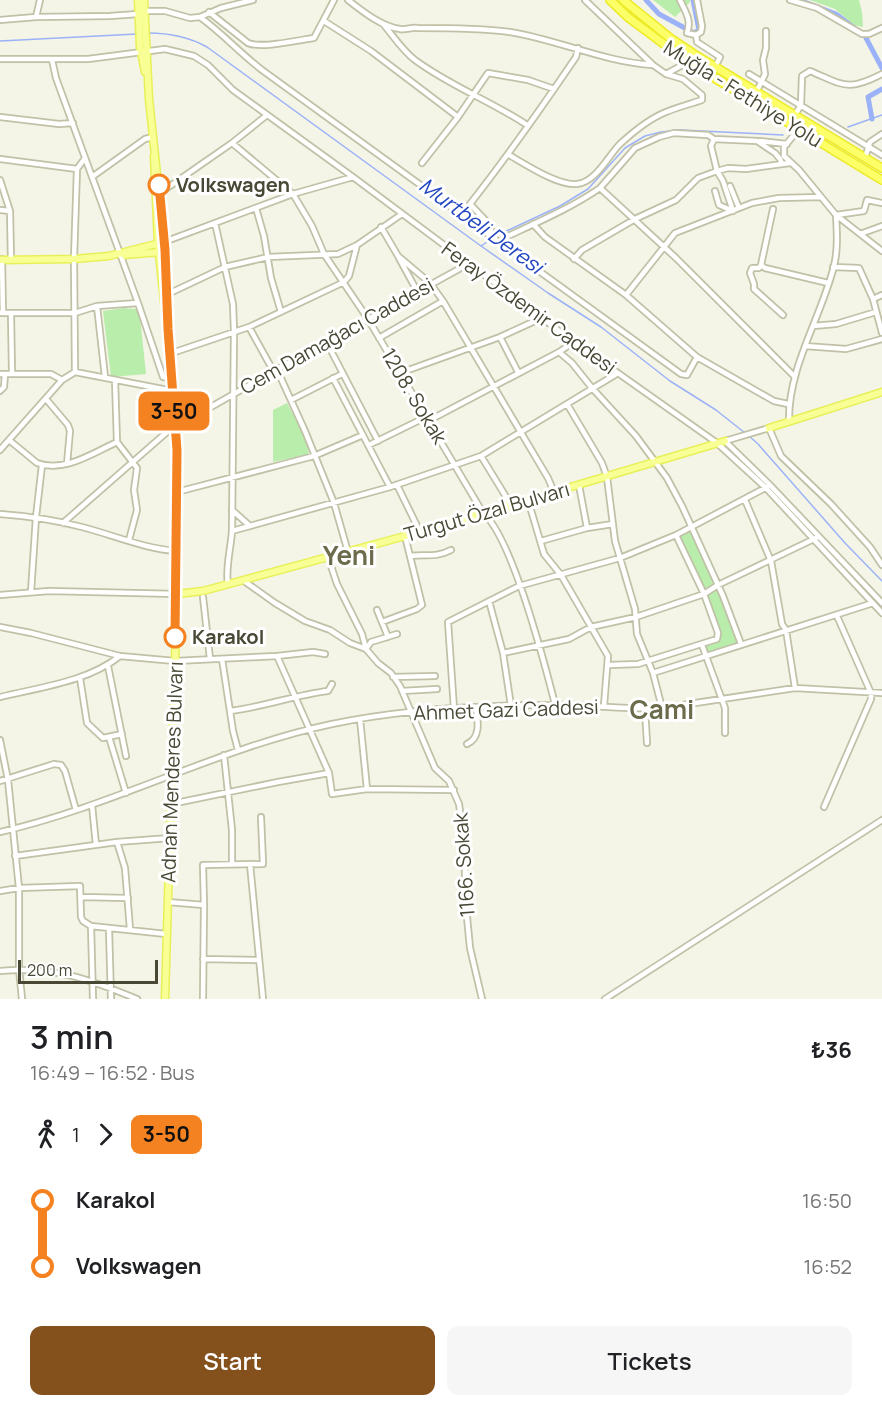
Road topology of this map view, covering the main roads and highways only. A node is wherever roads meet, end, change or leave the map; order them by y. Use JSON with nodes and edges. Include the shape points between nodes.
{"nodes":[{"id":1,"x":138,"y":0,"type":"edge"},
{"id":2,"x":144,"y":0,"type":"edge"},
{"id":3,"x":610,"y":0,"type":"edge"},
{"id":4,"x":623,"y":0,"type":"edge"},
{"id":5,"x":141,"y":15,"type":"junction"},
{"id":6,"x":154,"y":152,"type":"junction"},
{"id":7,"x":882,"y":168,"type":"edge"},
{"id":8,"x":882,"y":180,"type":"edge"},
{"id":9,"x":161,"y":243,"type":"junction"},
{"id":10,"x":162,"y":251,"type":"junction"},
{"id":11,"x":120,"y":255,"type":"junction"},
{"id":12,"x":1,"y":260,"type":"edge"},
{"id":13,"x":168,"y":329,"type":"junction"},
{"id":14,"x":882,"y":392,"type":"edge"},
{"id":15,"x":769,"y":428,"type":"road end"},
{"id":16,"x":725,"y":441,"type":"road end"},
{"id":17,"x":177,"y":594,"type":"junction"},
{"id":18,"x":165,"y":999,"type":"edge"}],
"edges":[{"from":1,"to":5,"type":"main road","name":"Adnan Menderes Bulvarı"},
{"from":2,"to":5,"type":"main road","name":"Adnan Menderes Bulvarı"},
{"from":3,"to":8,"type":"highway","name":"Muğla - Fethiye Yolu","via":[[688,62]]},
{"from":4,"to":7,"type":"highway","name":"Muğla - Fethiye Yolu","via":[[670,39]]},
{"from":5,"to":6,"type":"main road","name":"Adnan Menderes Bulvarı"},
{"from":6,"to":9,"type":"main road","name":"Adnan Menderes Bulvarı"},
{"from":6,"to":9,"type":"main road","name":"Adnan Menderes Bulvarı"},
{"from":9,"to":10,"type":"main road","name":"Adnan Menderes Bulvarı"},
{"from":9,"to":11,"type":"main road"},
{"from":10,"to":11,"type":"main road"},
{"from":10,"to":13,"type":"main road","name":"Adnan Menderes Bulvarı"},
{"from":10,"to":13,"type":"main road","name":"Adnan Menderes Bulvarı"},
{"from":11,"to":12,"type":"main road"},
{"from":13,"to":17,"type":"main road","name":"Adnan Menderes Bulvarı","via":[[176,427]]},
{"from":14,"to":15,"type":"main road"},
{"from":16,"to":17,"type":"main road","name":"Turgut Özal Bulvarı","via":[[420,532],[243,581]]},
{"from":17,"to":18,"type":"main road","name":"Adnan Menderes Bulvarı"}]}
